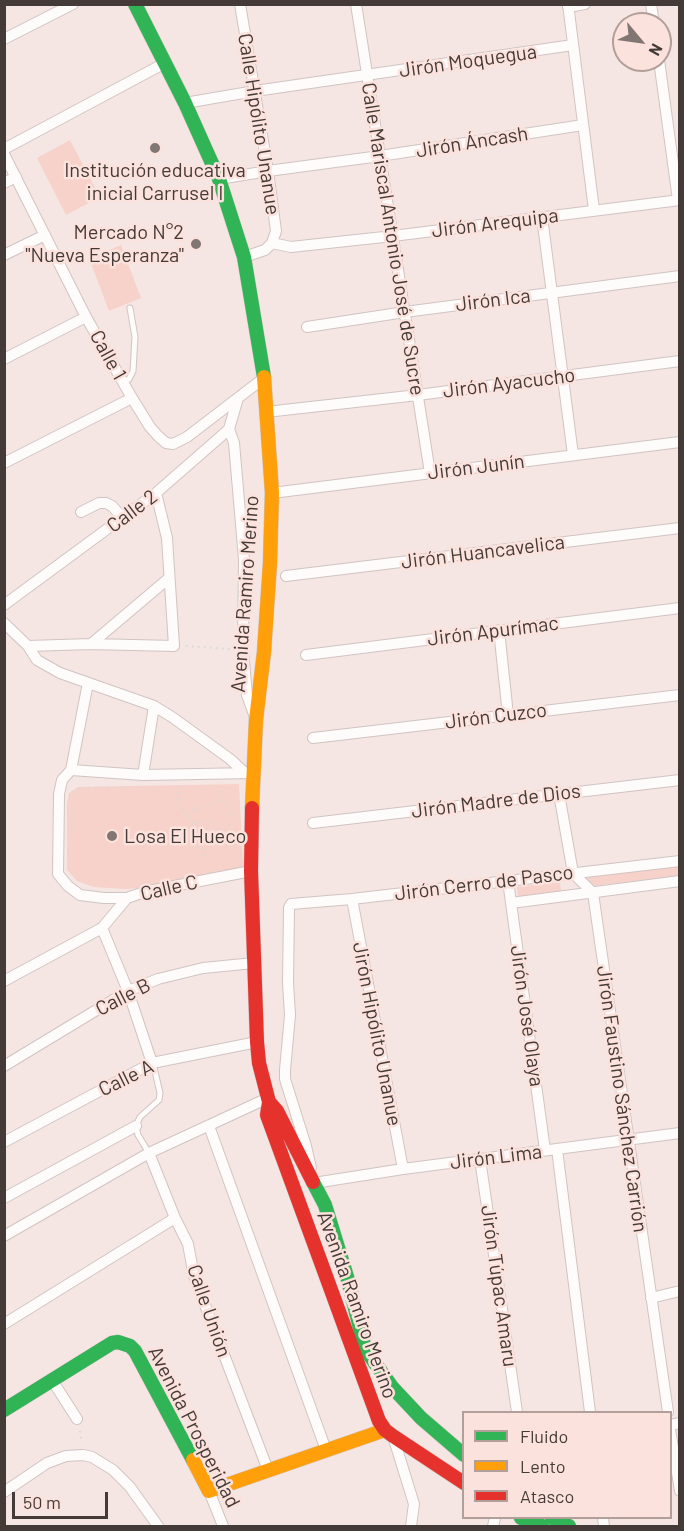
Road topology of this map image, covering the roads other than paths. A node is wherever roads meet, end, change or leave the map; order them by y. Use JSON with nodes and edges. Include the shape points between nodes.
{"nodes":[{"id":1,"x":73,"y":4,"type":"edge"},
{"id":2,"x":135,"y":4,"type":"edge"},
{"id":3,"x":240,"y":4,"type":"edge"},
{"id":4,"x":356,"y":4,"type":"edge"},
{"id":5,"x":585,"y":4,"type":"edge"},
{"id":6,"x":568,"y":6,"type":"edge"},
{"id":7,"x":4,"y":39,"type":"edge"},
{"id":8,"x":573,"y":45,"type":"junction"},
{"id":9,"x":165,"y":63,"type":"junction"},
{"id":10,"x":661,"y":72,"type":"edge"},
{"id":11,"x":367,"y":76,"type":"junction"},
{"id":12,"x":255,"y":91,"type":"junction"},
{"id":13,"x":184,"y":103,"type":"junction"},
{"id":14,"x":583,"y":125,"type":"junction"},
{"id":15,"x":4,"y":149,"type":"edge"},
{"id":16,"x":4,"y":154,"type":"edge"},
{"id":17,"x":380,"y":156,"type":"junction"},
{"id":18,"x":268,"y":171,"type":"junction"},
{"id":19,"x":16,"y":177,"type":"junction"},
{"id":20,"x":219,"y":180,"type":"junction"},
{"id":21,"x":4,"y":183,"type":"edge"},
{"id":22,"x":679,"y":200,"type":"edge"},
{"id":23,"x":594,"y":210,"type":"junction"},
{"id":24,"x":542,"y":217,"type":"junction"},
{"id":25,"x":45,"y":235,"type":"junction"},
{"id":26,"x":393,"y":236,"type":"junction"},
{"id":27,"x":272,"y":243,"type":"junction"},
{"id":28,"x":4,"y":255,"type":"edge"},
{"id":29,"x":244,"y":256,"type":"junction"},
{"id":30,"x":680,"y":276,"type":"edge"},
{"id":31,"x":552,"y":292,"type":"junction"},
{"id":32,"x":130,"y":308,"type":"dead end"},
{"id":33,"x":405,"y":312,"type":"junction"},
{"id":34,"x":86,"y":317,"type":"junction"},
{"id":35,"x":307,"y":327,"type":"dead end"},
{"id":36,"x":4,"y":359,"type":"edge"},
{"id":37,"x":680,"y":361,"type":"edge"},
{"id":38,"x":563,"y":376,"type":"junction"},
{"id":39,"x":264,"y":378,"type":"junction"},
{"id":40,"x":123,"y":382,"type":"junction"},
{"id":41,"x":418,"y":395,"type":"junction"},
{"id":42,"x":132,"y":398,"type":"junction"},
{"id":43,"x":238,"y":398,"type":"junction"},
{"id":44,"x":266,"y":412,"type":"junction"},
{"id":45,"x":229,"y":429,"type":"junction"},
{"id":46,"x":680,"y":442,"type":"edge"},
{"id":47,"x":573,"y":455,"type":"junction"},
{"id":48,"x":4,"y":463,"type":"edge"},
{"id":49,"x":430,"y":473,"type":"junction"},
{"id":50,"x":156,"y":493,"type":"junction"},
{"id":51,"x":272,"y":493,"type":"junction"},
{"id":52,"x":81,"y":512,"type":"dead end"},
{"id":53,"x":123,"y":518,"type":"junction"},
{"id":54,"x":680,"y":528,"type":"edge"},
{"id":55,"x":286,"y":576,"type":"dead end"},
{"id":56,"x":169,"y":578,"type":"junction"},
{"id":57,"x":4,"y":605,"type":"edge"},
{"id":58,"x":680,"y":608,"type":"edge"},
{"id":59,"x":4,"y":623,"type":"edge"},
{"id":60,"x":499,"y":630,"type":"junction"},
{"id":61,"x":91,"y":644,"type":"junction"},
{"id":62,"x":28,"y":645,"type":"junction"},
{"id":63,"x":306,"y":655,"type":"dead end"},
{"id":64,"x":88,"y":683,"type":"junction"},
{"id":65,"x":680,"y":695,"type":"edge"},
{"id":66,"x":154,"y":706,"type":"junction"},
{"id":67,"x":508,"y":715,"type":"junction"},
{"id":68,"x":256,"y":720,"type":"junction"},
{"id":69,"x":313,"y":738,"type":"dead end"},
{"id":70,"x":71,"y":770,"type":"junction"},
{"id":71,"x":249,"y":773,"type":"junction"},
{"id":72,"x":143,"y":775,"type":"junction"},
{"id":73,"x":680,"y":780,"type":"edge"},
{"id":74,"x":559,"y":794,"type":"junction"},
{"id":75,"x":313,"y":823,"type":"dead end"},
{"id":76,"x":680,"y":861,"type":"edge"},
{"id":77,"x":251,"y":871,"type":"junction"},
{"id":78,"x":573,"y":873,"type":"junction"},
{"id":79,"x":508,"y":881,"type":"junction"},
{"id":80,"x":680,"y":881,"type":"edge"},
{"id":81,"x":593,"y":892,"type":"junction"},
{"id":82,"x":128,"y":898,"type":"junction"},
{"id":83,"x":352,"y":898,"type":"junction"},
{"id":84,"x":511,"y":903,"type":"junction"},
{"id":85,"x":102,"y":928,"type":"junction"},
{"id":86,"x":254,"y":963,"type":"junction"},
{"id":87,"x":4,"y":981,"type":"edge"},
{"id":88,"x":128,"y":991,"type":"junction"},
{"id":89,"x":257,"y":1042,"type":"junction"},
{"id":90,"x":152,"y":1063,"type":"junction"},
{"id":91,"x":4,"y":1066,"type":"edge"},
{"id":92,"x":269,"y":1100,"type":"junction"},
{"id":93,"x":136,"y":1126,"type":"junction"},
{"id":94,"x":209,"y":1126,"type":"junction"},
{"id":95,"x":680,"y":1133,"type":"edge"},
{"id":96,"x":628,"y":1140,"type":"junction"},
{"id":97,"x":4,"y":1142,"type":"edge"},
{"id":98,"x":557,"y":1149,"type":"junction"},
{"id":99,"x":545,"y":1150,"type":"junction"},
{"id":100,"x":149,"y":1153,"type":"junction"},
{"id":101,"x":480,"y":1159,"type":"junction"},
{"id":102,"x":403,"y":1169,"type":"junction"},
{"id":103,"x":313,"y":1181,"type":"junction"},
{"id":104,"x":4,"y":1198,"type":"edge"},
{"id":105,"x":175,"y":1218,"type":"junction"},
{"id":106,"x":4,"y":1236,"type":"edge"},
{"id":107,"x":680,"y":1292,"type":"edge"},
{"id":108,"x":651,"y":1298,"type":"junction"},
{"id":109,"x":4,"y":1324,"type":"edge"},
{"id":110,"x":52,"y":1380,"type":"junction"},
{"id":111,"x":4,"y":1410,"type":"edge"},
{"id":112,"x":517,"y":1411,"type":"edge"},
{"id":113,"x":590,"y":1411,"type":"edge"},
{"id":114,"x":668,"y":1411,"type":"edge"},
{"id":115,"x":77,"y":1419,"type":"road end"},
{"id":116,"x":389,"y":1433,"type":"junction"},
{"id":117,"x":672,"y":1440,"type":"edge"},
{"id":118,"x":326,"y":1450,"type":"junction"},
{"id":119,"x":462,"y":1453,"type":"edge"},
{"id":120,"x":268,"y":1470,"type":"junction"},
{"id":121,"x":462,"y":1482,"type":"edge"},
{"id":122,"x":209,"y":1491,"type":"junction"},
{"id":123,"x":680,"y":1491,"type":"edge"},
{"id":124,"x":4,"y":1492,"type":"edge"},
{"id":125,"x":523,"y":1519,"type":"edge"},
{"id":126,"x":554,"y":1519,"type":"edge"},
{"id":127,"x":157,"y":1526,"type":"edge"},
{"id":128,"x":410,"y":1526,"type":"edge"},
{"id":129,"x":223,"y":1527,"type":"edge"},
{"id":130,"x":542,"y":1527,"type":"edge"},
{"id":131,"x":569,"y":1527,"type":"edge"}],
"edges":[{"from":1,"to":7,"type":"street"},
{"from":2,"to":9,"type":"street","name":"Avenida Ramiro Merino"},
{"from":3,"to":12,"type":"street","name":"Calle Hipólito Unanue"},
{"from":4,"to":11,"type":"street","name":"Calle Mariscal Antonio José de Sucre"},
{"from":5,"to":6,"type":"street"},
{"from":6,"to":8,"type":"street"},
{"from":8,"to":11,"type":"street","name":"Jirón Moquegua"},
{"from":8,"to":14,"type":"street"},
{"from":9,"to":13,"type":"street","name":"Avenida Ramiro Merino"},
{"from":9,"to":15,"type":"street"},
{"from":10,"to":22,"type":"street"},
{"from":11,"to":12,"type":"street","name":"Jirón Moquegua"},
{"from":11,"to":17,"type":"street","name":"Calle Mariscal Antonio José de Sucre"},
{"from":12,"to":13,"type":"street","name":"Jirón Moquegua"},
{"from":12,"to":18,"type":"street","name":"Calle Hipólito Unanue"},
{"from":13,"to":20,"type":"street","name":"Avenida Ramiro Merino"},
{"from":14,"to":17,"type":"street","name":"Jirón Áncash"},
{"from":14,"to":23,"type":"street"},
{"from":16,"to":19,"type":"street","name":"Calle 1"},
{"from":17,"to":18,"type":"street","name":"Jirón Áncash"},
{"from":17,"to":26,"type":"street","name":"Calle Mariscal Antonio José de Sucre"},
{"from":18,"to":20,"type":"street","name":"Jirón Áncash"},
{"from":18,"to":27,"type":"street","name":"Calle Hipólito Unanue","via":[[276,231]]},
{"from":19,"to":21,"type":"street"},
{"from":19,"to":25,"type":"street","name":"Calle 1"},
{"from":20,"to":29,"type":"street","name":"Avenida Ramiro Merino"},
{"from":22,"to":23,"type":"street","name":"Jirón Arequipa"},
{"from":23,"to":24,"type":"street","name":"Jirón Arequipa"},
{"from":24,"to":26,"type":"street","name":"Jirón Arequipa"},
{"from":24,"to":31,"type":"street"},
{"from":25,"to":28,"type":"street"},
{"from":25,"to":34,"type":"street","name":"Calle 1"},
{"from":26,"to":27,"type":"street","name":"Jirón Arequipa","via":[[291,247]]},
{"from":26,"to":33,"type":"street","name":"Calle Mariscal Antonio José de Sucre"},
{"from":27,"to":29,"type":"street","via":[[265,250]]},
{"from":29,"to":39,"type":"street","name":"Avenida Ramiro Merino"},
{"from":30,"to":31,"type":"street","name":"Jirón Ica"},
{"from":31,"to":33,"type":"street","name":"Jirón Ica"},
{"from":31,"to":38,"type":"street"},
{"from":32,"to":40,"type":"lane","via":[[135,337],[134,371]]},
{"from":33,"to":35,"type":"street","name":"Jirón Ica"},
{"from":33,"to":41,"type":"street","name":"Calle Mariscal Antonio José de Sucre"},
{"from":34,"to":36,"type":"street"},
{"from":34,"to":40,"type":"street","name":"Calle 1"},
{"from":37,"to":38,"type":"street","name":"Jirón Ayacucho"},
{"from":38,"to":41,"type":"street","name":"Jirón Ayacucho"},
{"from":38,"to":47,"type":"street"},
{"from":39,"to":43,"type":"street","name":"Calle 1"},
{"from":39,"to":44,"type":"street","name":"Avenida Ramiro Merino"},
{"from":40,"to":42,"type":"street","name":"Calle 1"},
{"from":41,"to":44,"type":"street","name":"Jirón Ayacucho"},
{"from":41,"to":49,"type":"street","name":"Calle Mariscal Antonio José de Sucre"},
{"from":42,"to":43,"type":"street","name":"Calle 1","via":[[158,436],[173,444]]},
{"from":42,"to":48,"type":"street"},
{"from":43,"to":45,"type":"street"},
{"from":44,"to":51,"type":"street","name":"Avenida Ramiro Merino"},
{"from":45,"to":50,"type":"street","name":"Calle 2"},
{"from":45,"to":68,"type":"street","via":[[234,443],[243,542],[247,695]]},
{"from":46,"to":47,"type":"street","name":"Jirón Junín"},
{"from":47,"to":49,"type":"street","name":"Jirón Junín"},
{"from":49,"to":51,"type":"street","name":"Jirón Junín"},
{"from":50,"to":53,"type":"street","name":"Calle 2"},
{"from":50,"to":56,"type":"street","via":[[167,538]]},
{"from":51,"to":68,"type":"street","name":"Avenida Ramiro Merino","via":[[270,581]]},
{"from":52,"to":53,"type":"street","via":[[106,503]]},
{"from":53,"to":57,"type":"street","name":"Calle 2"},
{"from":54,"to":55,"type":"street","name":"Jirón Huancavelica"},
{"from":56,"to":61,"type":"street"},
{"from":56,"to":61,"type":"street","via":[[174,646]]},
{"from":58,"to":60,"type":"street","name":"Jirón Apurímac"},
{"from":59,"to":62,"type":"street"},
{"from":60,"to":63,"type":"street","name":"Jirón Apurímac"},
{"from":60,"to":67,"type":"street"},
{"from":61,"to":62,"type":"street"},
{"from":62,"to":64,"type":"street","via":[[38,660]]},
{"from":64,"to":66,"type":"street"},
{"from":64,"to":70,"type":"street"},
{"from":65,"to":67,"type":"street","name":"Jirón Cuzco"},
{"from":66,"to":71,"type":"street"},
{"from":66,"to":72,"type":"street"},
{"from":67,"to":69,"type":"street","name":"Jirón Cuzco"},
{"from":68,"to":71,"type":"street","name":"Avenida Ramiro Merino"},
{"from":70,"to":72,"type":"street"},
{"from":70,"to":82,"type":"street","via":[[62,780],[59,794],[58,874],[80,895]]},
{"from":71,"to":72,"type":"street"},
{"from":71,"to":77,"type":"street","name":"Avenida Ramiro Merino"},
{"from":73,"to":74,"type":"street","name":"Jirón Madre de Dios"},
{"from":74,"to":75,"type":"street","name":"Jirón Madre de Dios"},
{"from":74,"to":78,"type":"street"},
{"from":76,"to":78,"type":"street","name":"Jirón Cerro de Pasco"},
{"from":77,"to":82,"type":"street","name":"Calle C"},
{"from":77,"to":86,"type":"street","name":"Avenida Ramiro Merino"},
{"from":78,"to":79,"type":"street","name":"Jirón Cerro de Pasco"},
{"from":78,"to":81,"type":"street"},
{"from":79,"to":83,"type":"street","name":"Jirón Cerro de Pasco"},
{"from":79,"to":84,"type":"street","name":"Jirón José Olaya"},
{"from":80,"to":81,"type":"street","name":"Jirón Cerro de Pasco"},
{"from":81,"to":84,"type":"street","name":"Jirón Cerro de Pasco"},
{"from":81,"to":96,"type":"street","name":"Jirón Faustino Sánchez Carrión"},
{"from":82,"to":85,"type":"street","name":"Calle C"},
{"from":83,"to":102,"type":"street","name":"Jirón Hipólito Unanue"},
{"from":83,"to":103,"type":"street","name":"Jirón Cerro de Pasco","via":[[290,905],[290,1022],[285,1079]]},
{"from":84,"to":99,"type":"street","name":"Jirón José Olaya"},
{"from":85,"to":87,"type":"street","name":"Calle C"},
{"from":85,"to":88,"type":"street"},
{"from":86,"to":88,"type":"street","name":"Calle B","via":[[203,968]]},
{"from":86,"to":89,"type":"street","name":"Avenida Ramiro Merino"},
{"from":88,"to":90,"type":"street"},
{"from":88,"to":91,"type":"street","name":"Calle B"},
{"from":89,"to":90,"type":"street","name":"Calle A"},
{"from":89,"to":92,"type":"street","name":"Avenida Ramiro Merino"},
{"from":90,"to":93,"type":"lane","via":[[159,1100]]},
{"from":90,"to":97,"type":"street","name":"Calle A"},
{"from":92,"to":94,"type":"street"},
{"from":92,"to":103,"type":"street","name":"Avenida Ramiro Merino"},
{"from":92,"to":116,"type":"street","name":"Avenida Ramiro Merino","via":[[267,1115],[379,1421]]},
{"from":93,"to":100,"type":"lane"},
{"from":93,"to":104,"type":"street"},
{"from":94,"to":100,"type":"street"},
{"from":94,"to":118,"type":"street"},
{"from":95,"to":96,"type":"street","name":"Jirón Lima"},
{"from":96,"to":98,"type":"street","name":"Jirón Lima"},
{"from":96,"to":108,"type":"street","name":"Jirón Faustino Sánchez Carrión"},
{"from":98,"to":99,"type":"street","name":"Jirón Lima"},
{"from":98,"to":113,"type":"street"},
{"from":99,"to":101,"type":"street","name":"Jirón Lima"},
{"from":100,"to":105,"type":"street","name":"Calle Unión"},
{"from":100,"to":106,"type":"street"},
{"from":101,"to":102,"type":"street","name":"Jirón Lima"},
{"from":101,"to":112,"type":"street","name":"Jirón Túpac Amaru"},
{"from":102,"to":103,"type":"street","name":"Jirón Lima"},
{"from":103,"to":119,"type":"street","name":"Avenida Ramiro Merino","via":[[326,1205],[365,1349],[392,1387]]},
{"from":105,"to":109,"type":"street"},
{"from":105,"to":120,"type":"street","name":"Calle Unión","via":[[188,1244],[194,1276]]},
{"from":107,"to":108,"type":"street"},
{"from":108,"to":114,"type":"street","name":"Jirón Faustino Sánchez Carrión"},
{"from":110,"to":111,"type":"street","name":"Avenida Prosperidad"},
{"from":110,"to":115,"type":"street"},
{"from":110,"to":122,"type":"street","name":"Avenida Prosperidad","via":[[112,1343],[130,1346]]},
{"from":116,"to":118,"type":"street"},
{"from":116,"to":121,"type":"street"},
{"from":116,"to":128,"type":"street","via":[[414,1504]]},
{"from":117,"to":123,"type":"street"},
{"from":118,"to":120,"type":"street"},
{"from":120,"to":122,"type":"street"},
{"from":122,"to":129,"type":"street","name":"Avenida Prosperidad"},
{"from":124,"to":127,"type":"street","via":[[47,1463],[83,1455],[113,1470]]},
{"from":125,"to":130,"type":"street"},
{"from":126,"to":131,"type":"street"}]}
